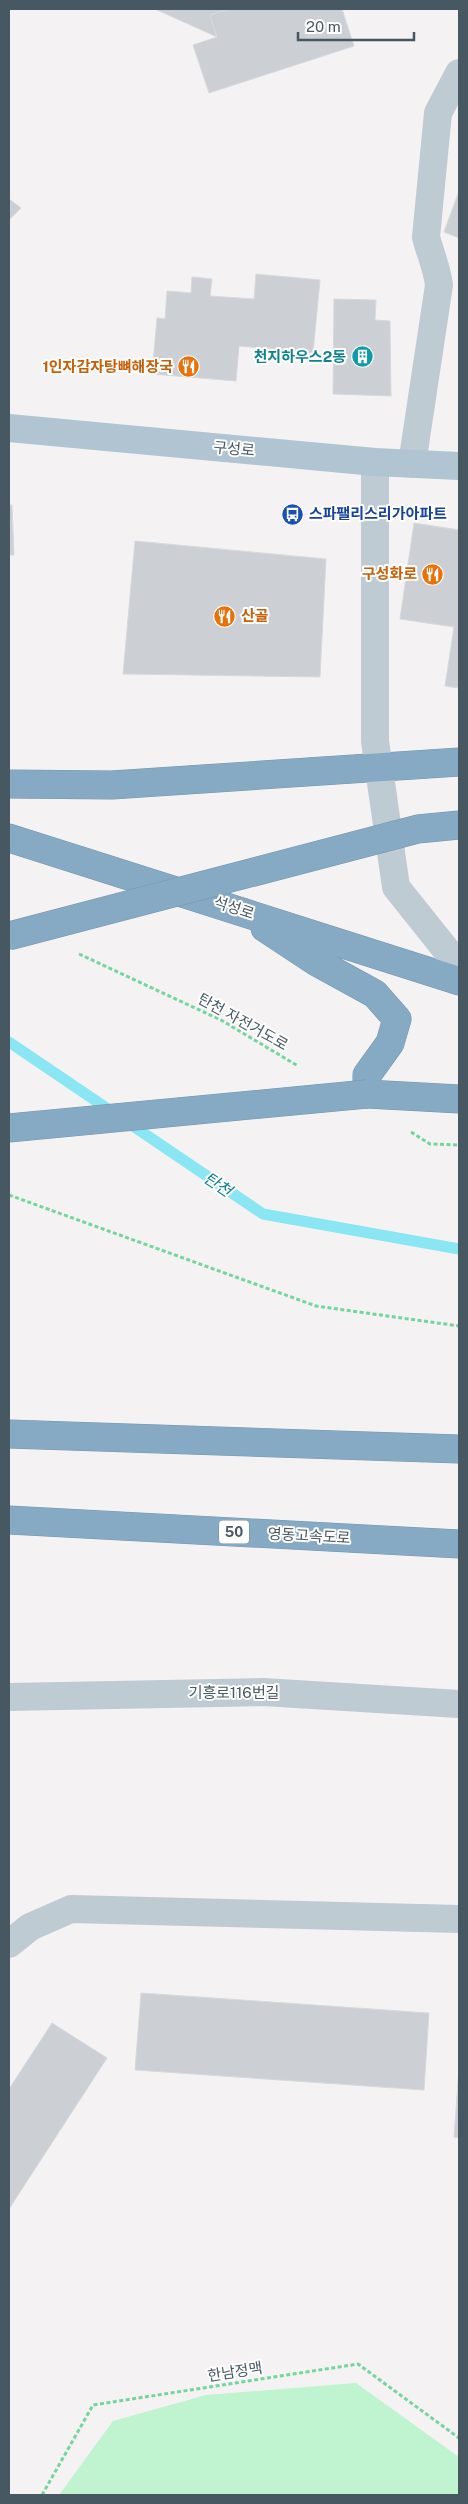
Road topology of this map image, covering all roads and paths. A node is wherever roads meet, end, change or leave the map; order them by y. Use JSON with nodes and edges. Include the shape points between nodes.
{"nodes":[{"id":1,"x":459,"y":73,"type":"edge"},
{"id":2,"x":9,"y":428,"type":"edge"},
{"id":3,"x":375,"y":462,"type":"junction"},
{"id":4,"x":412,"y":464,"type":"junction"},
{"id":5,"x":459,"y":466,"type":"edge"},
{"id":6,"x":459,"y":762,"type":"edge"},
{"id":7,"x":379,"y":769,"type":"junction"},
{"id":8,"x":9,"y":784,"type":"edge"},
{"id":9,"x":459,"y":826,"type":"edge"},
{"id":10,"x":9,"y":838,"type":"edge"},
{"id":11,"x":236,"y":909,"type":"junction"},
{"id":12,"x":9,"y":936,"type":"edge"},
{"id":13,"x":76,"y":953,"type":"dead end"},
{"id":14,"x":459,"y":966,"type":"edge"},
{"id":15,"x":459,"y":981,"type":"edge"},
{"id":16,"x":304,"y":1069,"type":"dead end"},
{"id":17,"x":367,"y":1094,"type":"junction"},
{"id":18,"x":459,"y":1099,"type":"edge"},
{"id":19,"x":9,"y":1128,"type":"edge"},
{"id":20,"x":405,"y":1129,"type":"dead end"},
{"id":21,"x":459,"y":1145,"type":"edge"},
{"id":22,"x":9,"y":1194,"type":"edge"},
{"id":23,"x":459,"y":1326,"type":"edge"},
{"id":24,"x":9,"y":1434,"type":"edge"},
{"id":25,"x":459,"y":1449,"type":"edge"},
{"id":26,"x":9,"y":1520,"type":"edge"},
{"id":27,"x":459,"y":1544,"type":"edge"},
{"id":28,"x":9,"y":1697,"type":"edge"},
{"id":29,"x":459,"y":1704,"type":"edge"},
{"id":30,"x":459,"y":1919,"type":"edge"},
{"id":31,"x":9,"y":1944,"type":"edge"},
{"id":32,"x":459,"y":2438,"type":"edge"},
{"id":33,"x":42,"y":2495,"type":"edge"}],
"edges":[{"from":1,"to":4,"type":"street","via":[[444,98],[436,126],[426,237],[440,285]]},
{"from":2,"to":3,"type":"main road","name":"구성로"},
{"from":3,"to":4,"type":"main road","name":"구성로"},
{"from":3,"to":7,"type":"street","via":[[375,741]]},
{"from":4,"to":5,"type":"main road","name":"구성로"},
{"from":6,"to":7,"type":"highway"},
{"from":7,"to":8,"type":"highway","via":[[112,785]]},
{"from":7,"to":14,"type":"street","via":[[396,887]]},
{"from":9,"to":12,"type":"highway","bridge":true,"via":[[418,830]]},
{"from":10,"to":11,"type":"highway","name":"석성로"},
{"from":11,"to":15,"type":"highway","name":"석성로"},
{"from":11,"to":17,"type":"highway","via":[[315,961],[375,994],[397,1019],[390,1043],[368,1075]]},
{"from":13,"to":16,"type":"path","name":"탄천 자전거도로","via":[[221,1020]]},
{"from":17,"to":18,"type":"highway"},
{"from":17,"to":19,"type":"highway","bridge":true},
{"from":20,"to":21,"type":"path","via":[[430,1144]]},
{"from":22,"to":23,"type":"path","via":[[316,1306]]},
{"from":24,"to":25,"type":"highway"},
{"from":26,"to":27,"type":"highway","name":"영동고속도로","number":"50"},
{"from":28,"to":29,"type":"street","name":"기흥로116번길","via":[[263,1692]]},
{"from":30,"to":31,"type":"street","via":[[71,1909],[30,1927]]},
{"from":32,"to":33,"type":"path","name":"한남정맥","via":[[358,2364],[93,2405]]}]}
